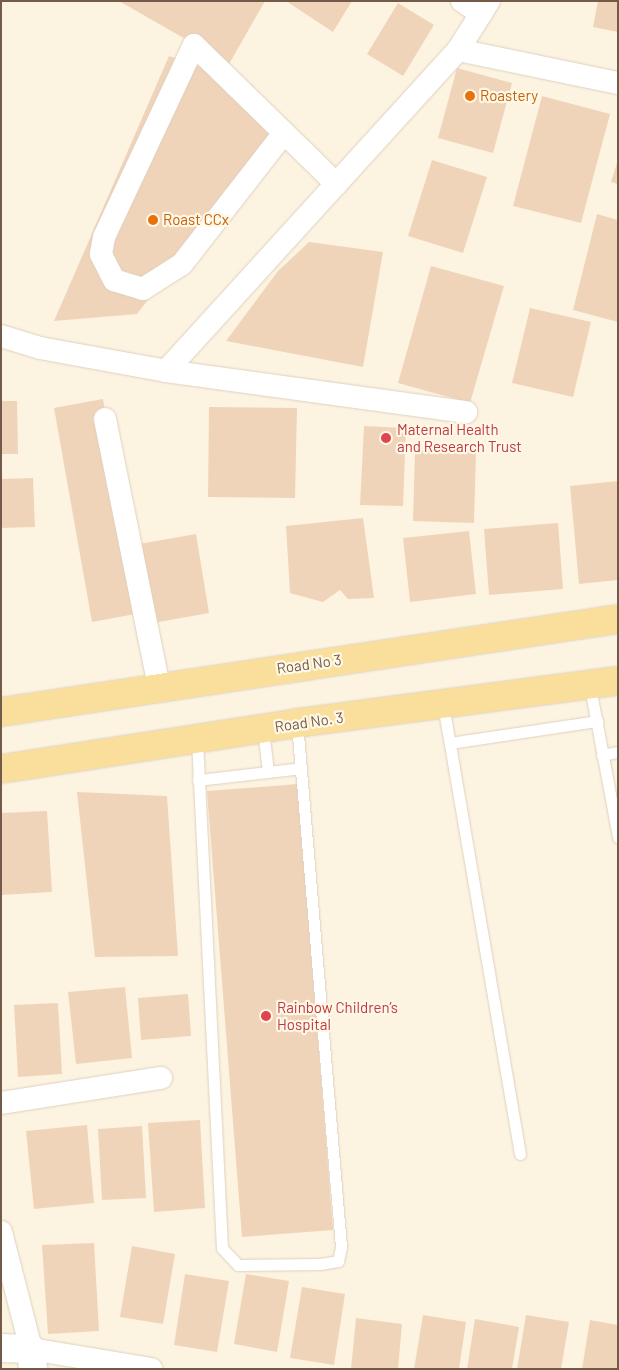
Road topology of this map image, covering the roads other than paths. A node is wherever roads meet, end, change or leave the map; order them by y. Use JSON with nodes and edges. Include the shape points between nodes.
{"nodes":[{"id":1,"x":462,"y":1,"type":"edge"},
{"id":2,"x":485,"y":7,"type":"edge"},
{"id":3,"x":458,"y":50,"type":"junction"},
{"id":4,"x":618,"y":83,"type":"edge"},
{"id":5,"x":284,"y":133,"type":"junction"},
{"id":6,"x":336,"y":184,"type":"junction"},
{"id":7,"x":1,"y":336,"type":"edge"},
{"id":8,"x":166,"y":372,"type":"junction"},
{"id":9,"x":466,"y":412,"type":"dead end"},
{"id":10,"x":105,"y":418,"type":"dead end"},
{"id":11,"x":618,"y":619,"type":"edge"},
{"id":12,"x":618,"y":681,"type":"edge"},
{"id":13,"x":158,"y":686,"type":"junction"},
{"id":14,"x":590,"y":687,"type":"junction"},
{"id":15,"x":442,"y":705,"type":"junction"},
{"id":16,"x":1,"y":712,"type":"edge"},
{"id":17,"x":597,"y":722,"type":"junction"},
{"id":18,"x":297,"y":723,"type":"junction"},
{"id":19,"x":263,"y":729,"type":"junction"},
{"id":20,"x":197,"y":740,"type":"junction"},
{"id":21,"x":450,"y":743,"type":"junction"},
{"id":22,"x":618,"y":752,"type":"edge"},
{"id":23,"x":602,"y":755,"type":"junction"},
{"id":24,"x":301,"y":768,"type":"junction"},
{"id":25,"x":1,"y":769,"type":"edge"},
{"id":26,"x":268,"y":772,"type":"junction"},
{"id":27,"x":198,"y":780,"type":"junction"},
{"id":28,"x":618,"y":836,"type":"edge"},
{"id":29,"x":161,"y":1078,"type":"dead end"},
{"id":30,"x":1,"y":1103,"type":"edge"},
{"id":31,"x":520,"y":1154,"type":"dead end"},
{"id":32,"x":1,"y":1232,"type":"edge"},
{"id":33,"x":1,"y":1348,"type":"edge"},
{"id":34,"x":32,"y":1359,"type":"edge"},
{"id":35,"x":151,"y":1369,"type":"edge"}],
"edges":[{"from":1,"to":2,"type":"street"},
{"from":2,"to":3,"type":"street"},
{"from":3,"to":4,"type":"street"},
{"from":3,"to":6,"type":"street"},
{"from":5,"to":5,"type":"street","via":[[194,45],[104,237],[101,254],[114,280],[143,289],[182,264]]},
{"from":5,"to":6,"type":"street"},
{"from":6,"to":8,"type":"street"},
{"from":7,"to":8,"type":"street","via":[[40,348]]},
{"from":8,"to":9,"type":"street"},
{"from":10,"to":13,"type":"street"},
{"from":11,"to":13,"type":"main road","name":"Road No 3"},
{"from":12,"to":14,"type":"main road","name":"Road No. 3"},
{"from":13,"to":16,"type":"main road","name":"Road No 3"},
{"from":14,"to":15,"type":"main road","name":"Road No. 3"},
{"from":14,"to":17,"type":"lane"},
{"from":15,"to":18,"type":"main road","name":"Road No. 3"},
{"from":15,"to":21,"type":"lane"},
{"from":17,"to":21,"type":"lane"},
{"from":17,"to":23,"type":"lane"},
{"from":18,"to":19,"type":"main road","name":"Road No. 3"},
{"from":18,"to":24,"type":"lane"},
{"from":19,"to":20,"type":"main road","name":"Road No. 3"},
{"from":19,"to":26,"type":"lane"},
{"from":20,"to":25,"type":"main road","name":"Road No. 3"},
{"from":20,"to":27,"type":"lane"},
{"from":21,"to":31,"type":"lane"},
{"from":22,"to":23,"type":"lane"},
{"from":23,"to":28,"type":"lane"},
{"from":24,"to":26,"type":"lane"},
{"from":24,"to":27,"type":"lane","via":[[341,1247],[338,1260],[320,1264],[238,1265],[222,1248],[219,1116]]},
{"from":26,"to":27,"type":"lane"},
{"from":29,"to":30,"type":"street"},
{"from":32,"to":34,"type":"street"},
{"from":33,"to":34,"type":"street"},
{"from":34,"to":35,"type":"street"}]}
